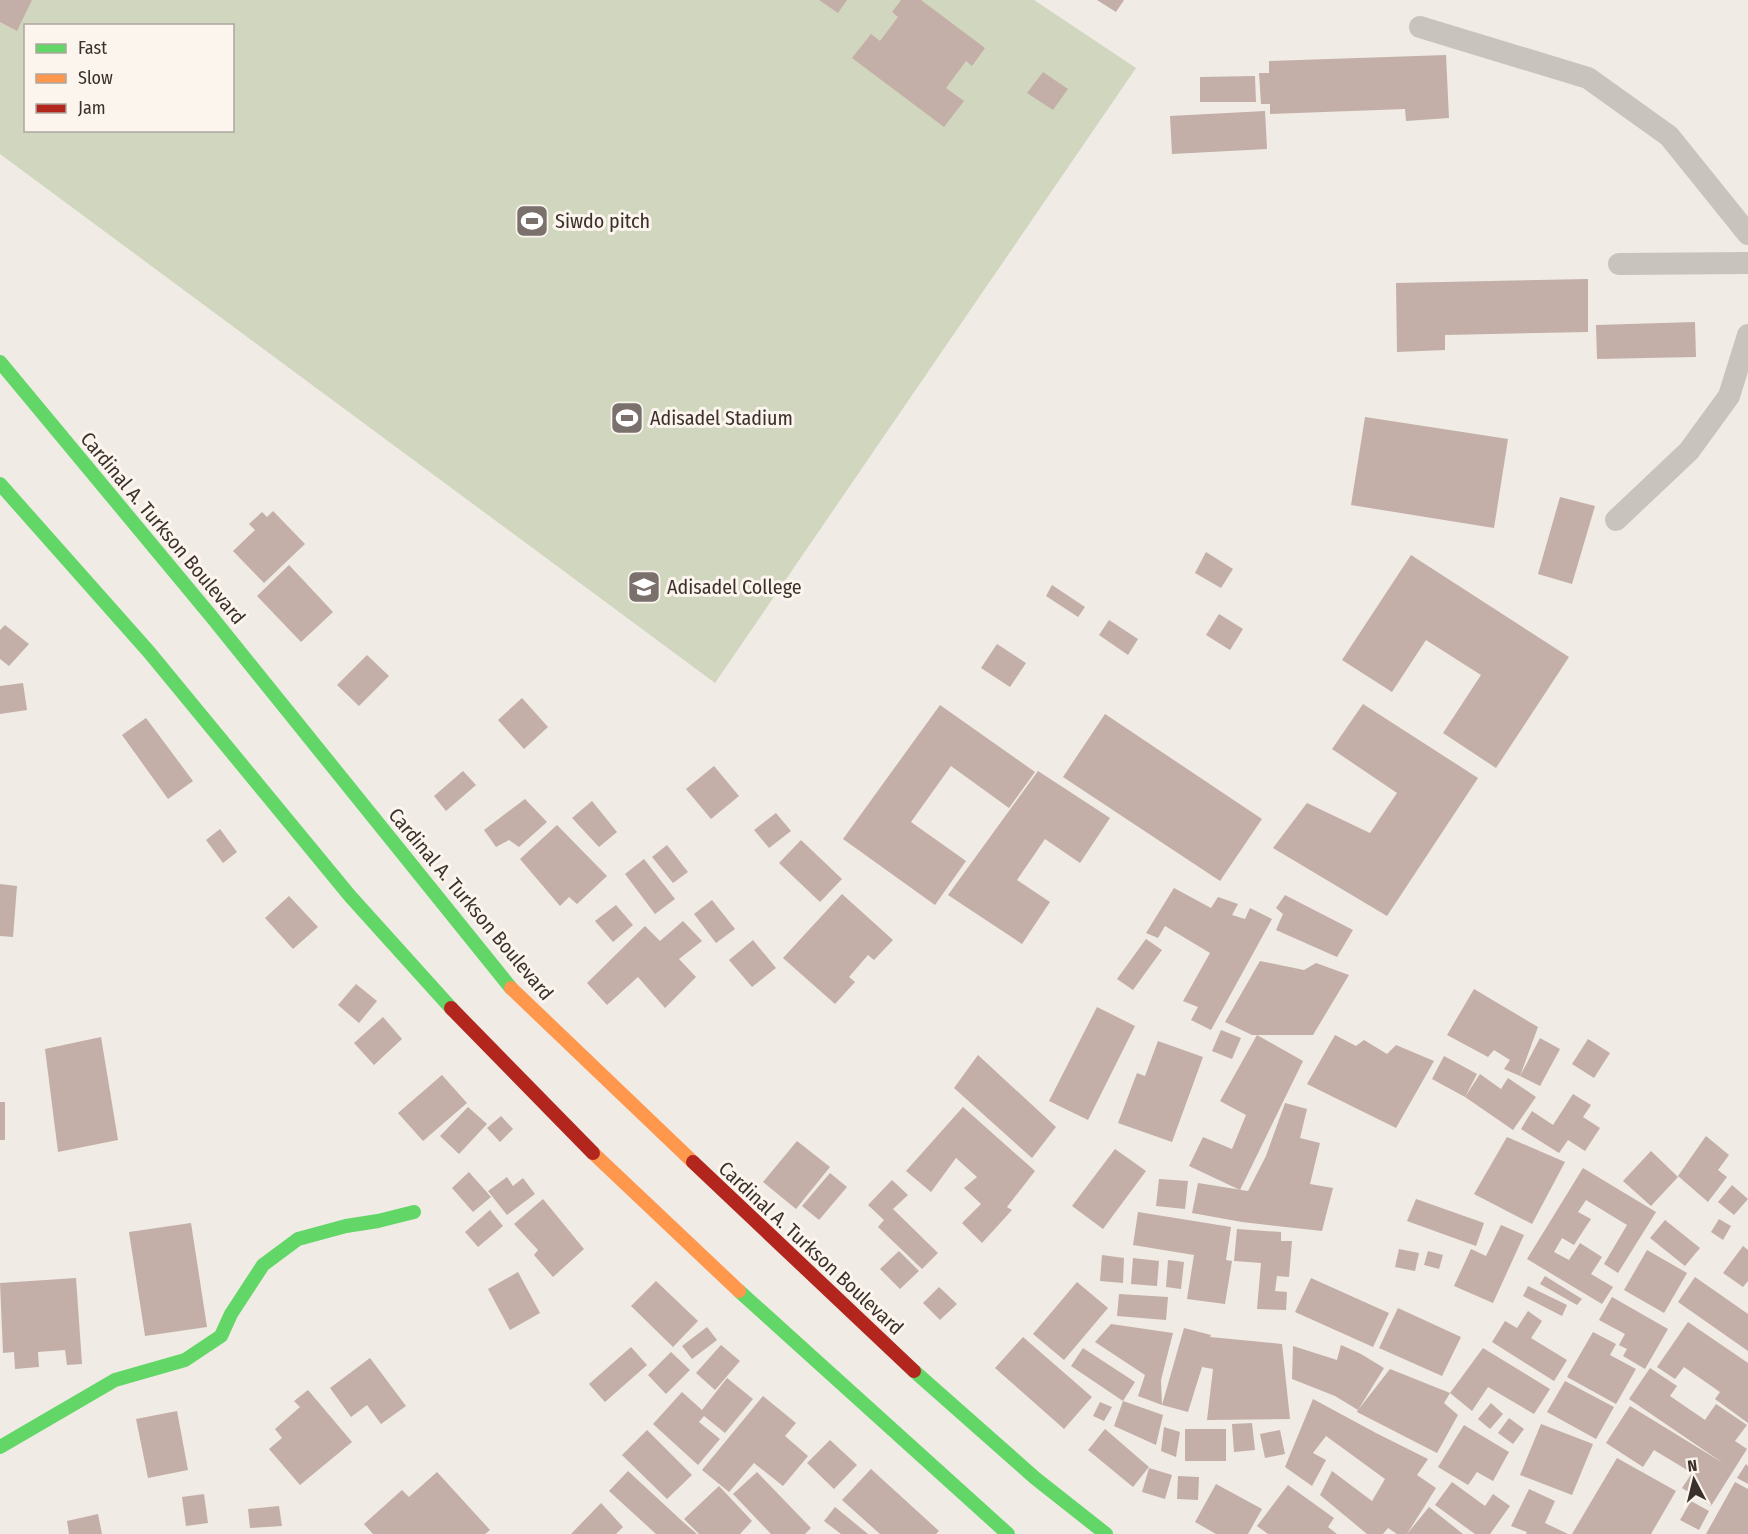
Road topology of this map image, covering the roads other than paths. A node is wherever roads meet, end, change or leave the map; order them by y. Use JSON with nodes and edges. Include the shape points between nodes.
{"nodes":[{"id":1,"x":1420,"y":27,"type":"dead end"},
{"id":2,"x":1748,"y":234,"type":"edge"},
{"id":3,"x":1748,"y":263,"type":"edge"},
{"id":4,"x":1620,"y":264,"type":"dead end"},
{"id":5,"x":1748,"y":336,"type":"edge"},
{"id":6,"x":0,"y":362,"type":"edge"},
{"id":7,"x":0,"y":484,"type":"edge"},
{"id":8,"x":1616,"y":520,"type":"dead end"},
{"id":9,"x":414,"y":1212,"type":"dead end"},
{"id":10,"x":0,"y":1447,"type":"edge"},
{"id":11,"x":1008,"y":1534,"type":"edge"},
{"id":12,"x":1106,"y":1534,"type":"edge"}],
"edges":[{"from":1,"to":2,"type":"lane","via":[[1588,78],[1669,136]]},
{"from":3,"to":4,"type":"lane"},
{"from":5,"to":8,"type":"lane","via":[[1729,396],[1689,451]]},
{"from":6,"to":12,"type":"street","name":"Cardinal A. Turkson Boulevard","via":[[515,992],[902,1361],[1035,1478]]},
{"from":7,"to":11,"type":"street","via":[[166,673],[331,875],[463,1021],[621,1182],[854,1398]]},
{"from":9,"to":10,"type":"street","via":[[298,1239],[263,1265],[221,1336],[185,1360],[115,1380]]}]}
